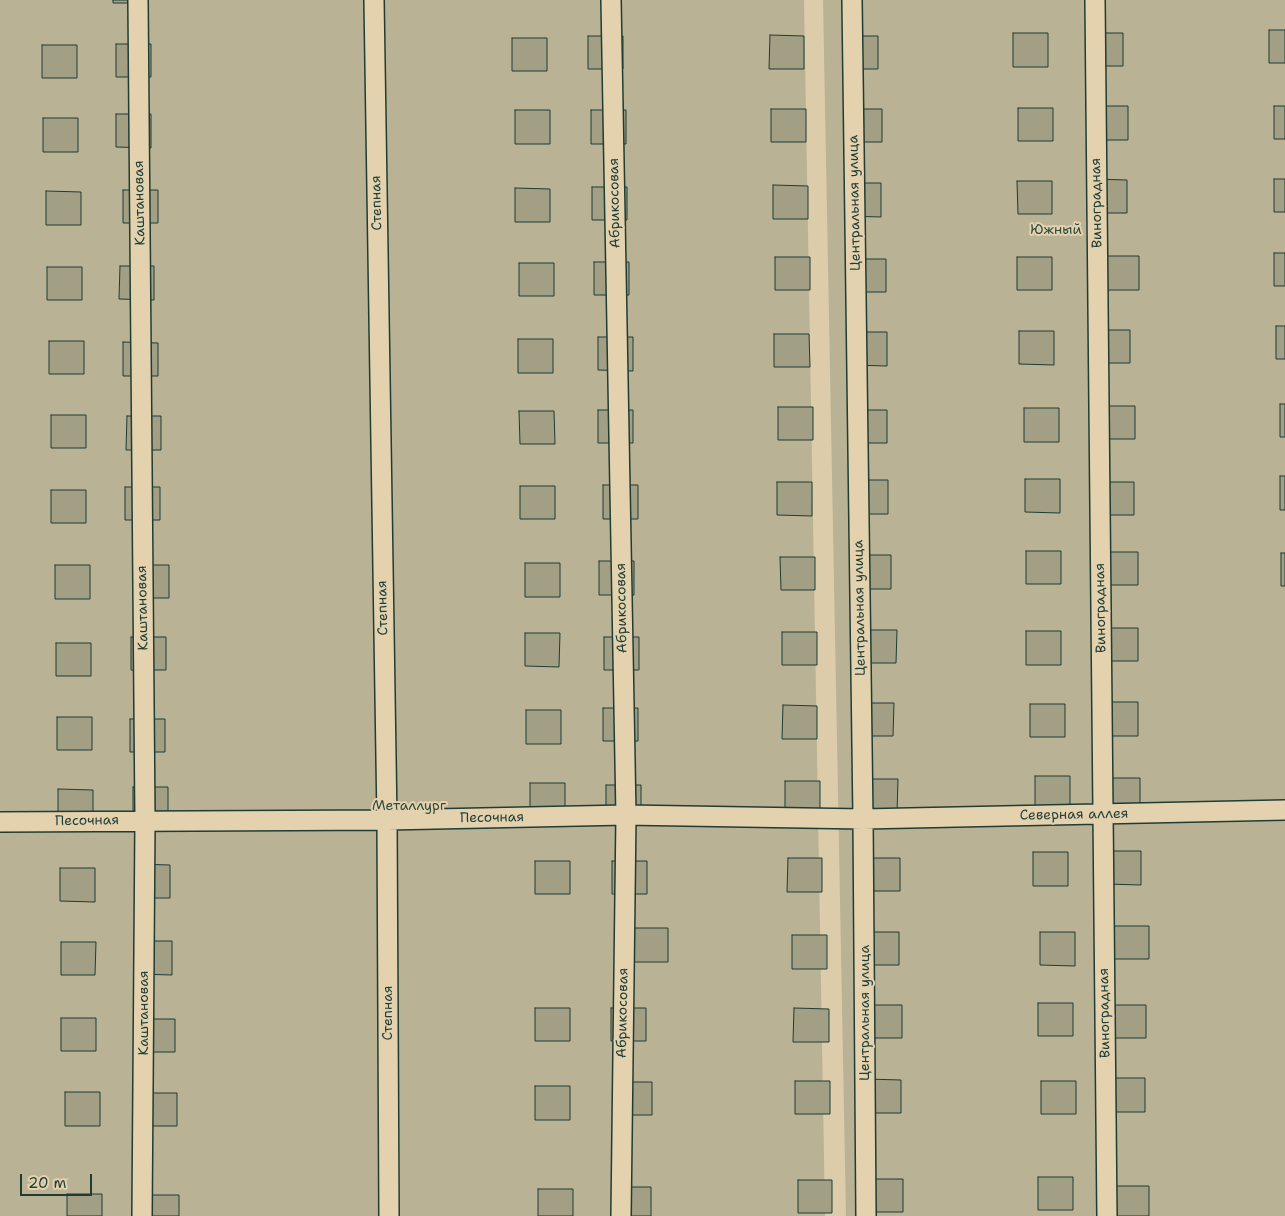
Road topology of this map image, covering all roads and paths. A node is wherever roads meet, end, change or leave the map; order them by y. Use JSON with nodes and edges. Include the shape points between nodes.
{"nodes":[{"id":1,"x":138,"y":0,"type":"edge"},
{"id":2,"x":374,"y":0,"type":"edge"},
{"id":3,"x":612,"y":0,"type":"edge"},
{"id":4,"x":852,"y":0,"type":"edge"},
{"id":5,"x":1095,"y":0,"type":"edge"},
{"id":6,"x":1285,"y":810,"type":"edge"},
{"id":7,"x":1103,"y":814,"type":"junction"},
{"id":8,"x":626,"y":815,"type":"junction"},
{"id":9,"x":863,"y":819,"type":"junction"},
{"id":10,"x":145,"y":820,"type":"junction"},
{"id":11,"x":386,"y":820,"type":"junction"},
{"id":12,"x":0,"y":822,"type":"edge"},
{"id":13,"x":142,"y":1216,"type":"edge"},
{"id":14,"x":390,"y":1216,"type":"edge"},
{"id":15,"x":620,"y":1216,"type":"edge"},
{"id":16,"x":866,"y":1216,"type":"edge"},
{"id":17,"x":1107,"y":1216,"type":"edge"}],
"edges":[{"from":1,"to":10,"type":"street","name":"Каштановая"},
{"from":2,"to":11,"type":"street","name":"Степная"},
{"from":3,"to":8,"type":"street","name":"Абрикосовая"},
{"from":4,"to":9,"type":"street","name":"Центральная улица"},
{"from":5,"to":7,"type":"street","name":"Виноградная"},
{"from":6,"to":7,"type":"street","name":"Северная аллея"},
{"from":7,"to":9,"type":"street","name":"Северная аллея"},
{"from":7,"to":17,"type":"street","name":"Виноградная"},
{"from":8,"to":9,"type":"street","name":"Песочная"},
{"from":8,"to":11,"type":"street","name":"Песочная"},
{"from":8,"to":15,"type":"street","name":"Абрикосовая"},
{"from":9,"to":16,"type":"street","name":"Центральная улица"},
{"from":10,"to":11,"type":"street","name":"Песочная"},
{"from":10,"to":12,"type":"street","name":"Песочная"},
{"from":10,"to":13,"type":"street","name":"Каштановая"},
{"from":11,"to":14,"type":"street","name":"Степная"}]}
